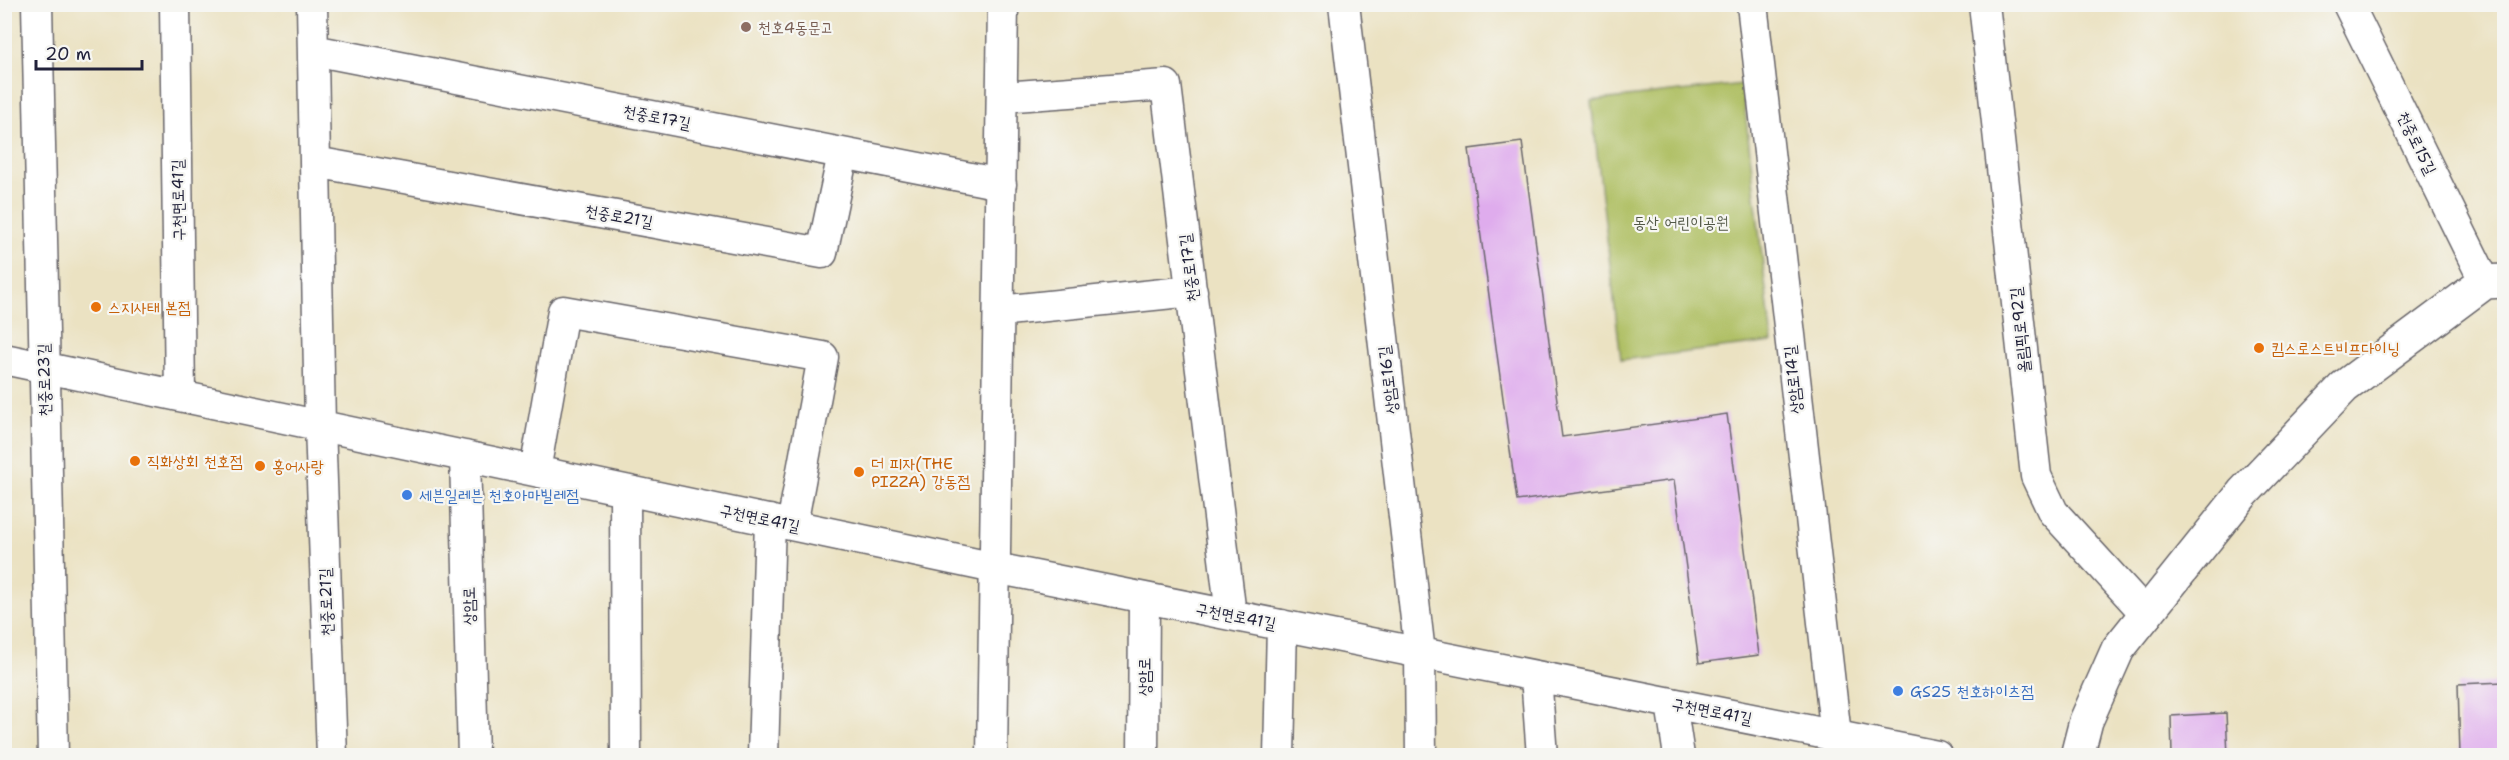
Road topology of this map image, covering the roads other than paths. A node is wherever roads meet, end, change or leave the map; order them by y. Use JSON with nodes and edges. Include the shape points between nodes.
{"nodes":[{"id":1,"x":37,"y":4,"type":"edge"},
{"id":2,"x":175,"y":4,"type":"edge"},
{"id":3,"x":312,"y":4,"type":"edge"},
{"id":4,"x":1003,"y":4,"type":"edge"},
{"id":5,"x":1344,"y":4,"type":"edge"},
{"id":6,"x":1752,"y":4,"type":"edge"},
{"id":7,"x":1984,"y":4,"type":"edge"},
{"id":8,"x":2348,"y":4,"type":"edge"},
{"id":9,"x":313,"y":51,"type":"junction"},
{"id":10,"x":1002,"y":98,"type":"junction"},
{"id":11,"x":843,"y":154,"type":"junction"},
{"id":12,"x":315,"y":162,"type":"junction"},
{"id":13,"x":1001,"y":184,"type":"junction"},
{"id":14,"x":2495,"y":282,"type":"edge"},
{"id":15,"x":1192,"y":291,"type":"junction"},
{"id":16,"x":999,"y":311,"type":"junction"},
{"id":17,"x":4,"y":359,"type":"edge"},
{"id":18,"x":44,"y":368,"type":"junction"},
{"id":19,"x":180,"y":396,"type":"junction"},
{"id":20,"x":320,"y":426,"type":"junction"},
{"id":21,"x":465,"y":456,"type":"junction"},
{"id":22,"x":535,"y":471,"type":"junction"},
{"id":23,"x":625,"y":490,"type":"junction"},
{"id":24,"x":781,"y":523,"type":"junction"},
{"id":25,"x":994,"y":568,"type":"junction"},
{"id":26,"x":1144,"y":598,"type":"junction"},
{"id":27,"x":1231,"y":615,"type":"junction"},
{"id":28,"x":2147,"y":615,"type":"junction"},
{"id":29,"x":1282,"y":625,"type":"junction"},
{"id":30,"x":1420,"y":653,"type":"junction"},
{"id":31,"x":1536,"y":676,"type":"junction"},
{"id":32,"x":1671,"y":703,"type":"junction"},
{"id":33,"x":1837,"y":745,"type":"edge"},
{"id":34,"x":53,"y":756,"type":"edge"},
{"id":35,"x":332,"y":756,"type":"edge"},
{"id":36,"x":473,"y":756,"type":"edge"},
{"id":37,"x":626,"y":756,"type":"edge"},
{"id":38,"x":763,"y":756,"type":"edge"},
{"id":39,"x":992,"y":756,"type":"edge"},
{"id":40,"x":1143,"y":756,"type":"edge"},
{"id":41,"x":1279,"y":756,"type":"edge"},
{"id":42,"x":1421,"y":756,"type":"edge"},
{"id":43,"x":1542,"y":756,"type":"edge"},
{"id":44,"x":1679,"y":756,"type":"edge"},
{"id":45,"x":1937,"y":756,"type":"edge"},
{"id":46,"x":2076,"y":756,"type":"edge"}],
"edges":[{"from":1,"to":18,"type":"street","name":"천중로23길"},
{"from":2,"to":19,"type":"street","name":"구천면로41길"},
{"from":3,"to":9,"type":"street","name":"천중로21길"},
{"from":4,"to":10,"type":"street"},
{"from":5,"to":30,"type":"street","name":"상암로16길"},
{"from":6,"to":33,"type":"street","name":"상암로14길"},
{"from":7,"to":28,"type":"street","name":"올림픽로92길","via":[[2036,476],[2053,512]]},
{"from":8,"to":14,"type":"street","name":"천중로15길"},
{"from":9,"to":11,"type":"street","name":"천중로17길"},
{"from":9,"to":12,"type":"street","name":"천중로21길"},
{"from":10,"to":13,"type":"street"},
{"from":10,"to":15,"type":"street","name":"천중로17길","via":[[1166,85]]},
{"from":11,"to":12,"type":"street","name":"천중로21길","via":[[822,253]]},
{"from":11,"to":13,"type":"street","name":"천중로17길"},
{"from":12,"to":20,"type":"street","name":"천중로21길"},
{"from":13,"to":16,"type":"street"},
{"from":14,"to":28,"type":"street","via":[[2344,387],[2243,493]]},
{"from":15,"to":16,"type":"street"},
{"from":15,"to":27,"type":"street","name":"천중로17길"},
{"from":16,"to":25,"type":"street"},
{"from":17,"to":18,"type":"street","name":"구천면로41길"},
{"from":18,"to":19,"type":"street","name":"구천면로41길"},
{"from":18,"to":34,"type":"street","name":"천중로23길"},
{"from":19,"to":20,"type":"street","name":"구천면로41길"},
{"from":20,"to":21,"type":"street","name":"구천면로41길"},
{"from":20,"to":35,"type":"street","name":"천중로21길"},
{"from":21,"to":22,"type":"street","name":"구천면로41길"},
{"from":21,"to":36,"type":"street","name":"상암로"},
{"from":22,"to":23,"type":"street","name":"구천면로41길"},
{"from":22,"to":24,"type":"street","via":[[564,311],[823,357]]},
{"from":23,"to":24,"type":"street","name":"구천면로41길"},
{"from":23,"to":37,"type":"street"},
{"from":24,"to":25,"type":"street","name":"구천면로41길"},
{"from":24,"to":38,"type":"street"},
{"from":25,"to":26,"type":"street","name":"구천면로41길"},
{"from":25,"to":39,"type":"street"},
{"from":26,"to":27,"type":"street","name":"구천면로41길"},
{"from":26,"to":40,"type":"street","name":"상암로"},
{"from":27,"to":29,"type":"street","name":"구천면로41길"},
{"from":28,"to":46,"type":"street","via":[[2118,649],[2086,721]]},
{"from":29,"to":30,"type":"street","name":"구천면로41길"},
{"from":29,"to":41,"type":"street"},
{"from":30,"to":31,"type":"street","name":"구천면로41길"},
{"from":30,"to":42,"type":"street","name":"상암로16길"},
{"from":31,"to":32,"type":"street","name":"구천면로41길"},
{"from":31,"to":43,"type":"street"},
{"from":32,"to":33,"type":"street","name":"구천면로41길"},
{"from":32,"to":44,"type":"street"},
{"from":33,"to":45,"type":"street","name":"구천면로41길"}]}
